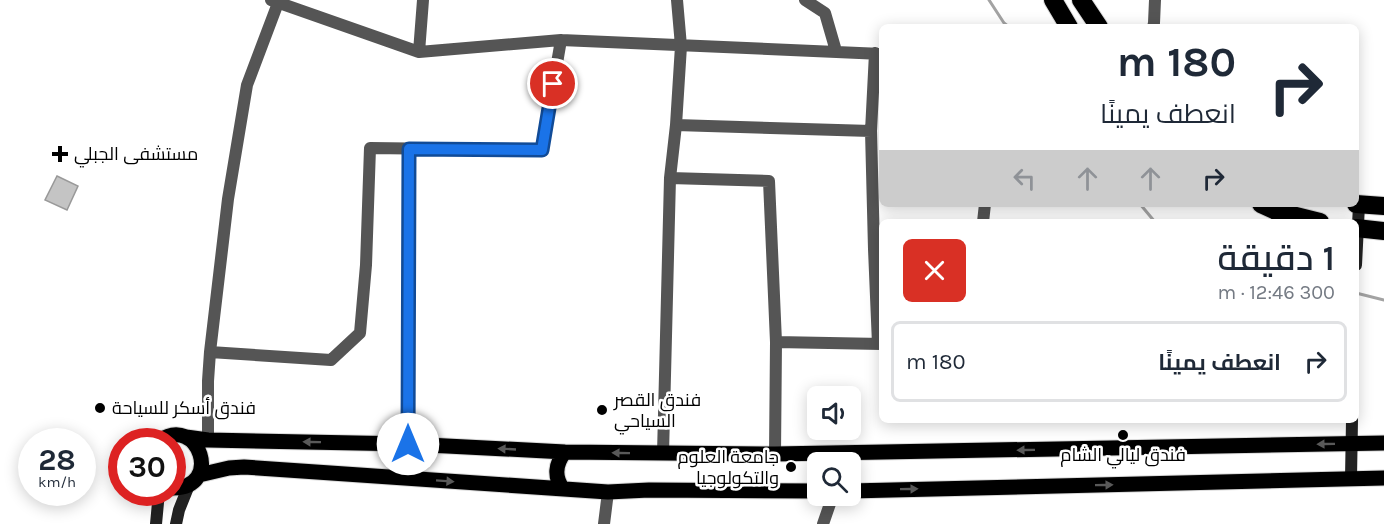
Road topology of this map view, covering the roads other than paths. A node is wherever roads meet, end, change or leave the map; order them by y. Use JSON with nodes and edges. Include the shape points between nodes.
{"nodes":[{"id":1,"x":423,"y":0,"type":"edge"},
{"id":2,"x":677,"y":0,"type":"edge"},
{"id":3,"x":805,"y":0,"type":"edge"},
{"id":4,"x":1053,"y":0,"type":"edge"},
{"id":5,"x":1081,"y":0,"type":"edge"},
{"id":6,"x":1155,"y":0,"type":"edge"},
{"id":7,"x":274,"y":2,"type":"edge"},
{"id":8,"x":1067,"y":24,"type":"edge"},
{"id":9,"x":1097,"y":24,"type":"edge"},
{"id":10,"x":1154,"y":24,"type":"edge"},
{"id":11,"x":561,"y":40,"type":"junction"},
{"id":12,"x":681,"y":46,"type":"junction"},
{"id":13,"x":836,"y":51,"type":"junction"},
{"id":14,"x":419,"y":52,"type":"junction"},
{"id":15,"x":879,"y":53,"type":"edge"},
{"id":16,"x":676,"y":125,"type":"junction"},
{"id":17,"x":871,"y":131,"type":"junction"},
{"id":18,"x":409,"y":149,"type":"junction"},
{"id":19,"x":670,"y":178,"type":"junction"},
{"id":20,"x":1359,"y":204,"type":"edge"},
{"id":21,"x":1384,"y":206,"type":"edge"},
{"id":22,"x":1267,"y":207,"type":"edge"},
{"id":23,"x":1308,"y":219,"type":"edge"},
{"id":24,"x":1359,"y":228,"type":"edge"},
{"id":25,"x":1384,"y":231,"type":"edge"},
{"id":26,"x":878,"y":249,"type":"edge"},
{"id":27,"x":879,"y":296,"type":"edge"},
{"id":28,"x":777,"y":342,"type":"junction"},
{"id":29,"x":879,"y":344,"type":"edge"},
{"id":30,"x":210,"y":352,"type":"junction"},
{"id":31,"x":1352,"y":423,"type":"edge"},
{"id":32,"x":186,"y":437,"type":"joint"},
{"id":33,"x":208,"y":440,"type":"junction"},
{"id":34,"x":1384,"y":443,"type":"edge"},
{"id":35,"x":408,"y":444,"type":"junction"},
{"id":36,"x":1351,"y":444,"type":"junction"},
{"id":37,"x":565,"y":452,"type":"junction"},
{"id":38,"x":663,"y":454,"type":"junction"},
{"id":39,"x":775,"y":454,"type":"junction"},
{"id":40,"x":1351,"y":478,"type":"junction"},
{"id":41,"x":1384,"y":478,"type":"edge"},
{"id":42,"x":194,"y":480,"type":"junction"},
{"id":43,"x":186,"y":485,"type":"edge"},
{"id":44,"x":563,"y":489,"type":"junction"},
{"id":45,"x":807,"y":491,"type":"edge"},
{"id":46,"x":861,"y":491,"type":"edge"},
{"id":47,"x":608,"y":492,"type":"junction"},
{"id":48,"x":158,"y":506,"type":"edge"},
{"id":49,"x":829,"y":506,"type":"edge"},
{"id":50,"x":156,"y":524,"type":"edge"},
{"id":51,"x":176,"y":524,"type":"edge"},
{"id":52,"x":604,"y":524,"type":"edge"},
{"id":53,"x":823,"y":524,"type":"edge"}],
"edges":[{"from":1,"to":14,"type":"street"},
{"from":2,"to":12,"type":"street"},
{"from":3,"to":13,"type":"street","via":[[825,13]]},
{"from":4,"to":8,"type":"highway"},
{"from":5,"to":9,"type":"highway"},
{"from":6,"to":10,"type":"street"},
{"from":7,"to":14,"type":"street"},
{"from":7,"to":30,"type":"street","via":[[247,85],[228,199]]},
{"from":11,"to":12,"type":"street"},
{"from":11,"to":14,"type":"street"},
{"from":11,"to":18,"type":"street","via":[[542,150]]},
{"from":12,"to":13,"type":"street"},
{"from":12,"to":16,"type":"street"},
{"from":13,"to":15,"type":"street"},
{"from":15,"to":17,"type":"street"},
{"from":16,"to":17,"type":"street"},
{"from":16,"to":19,"type":"street"},
{"from":17,"to":26,"type":"street"},
{"from":18,"to":30,"type":"street","via":[[370,148],[360,333],[331,360]]},
{"from":18,"to":35,"type":"street"},
{"from":19,"to":28,"type":"street","via":[[769,181]]},
{"from":19,"to":38,"type":"street"},
{"from":20,"to":21,"type":"highway"},
{"from":22,"to":23,"type":"highway"},
{"from":24,"to":25,"type":"highway"},
{"from":26,"to":27,"type":"street"},
{"from":28,"to":29,"type":"street"},
{"from":28,"to":39,"type":"street"},
{"from":30,"to":33,"type":"street"},
{"from":31,"to":36,"type":"street"},
{"from":32,"to":33,"type":"main road"},
{"from":32,"to":42,"type":"main road","via":[[194,442],[202,457]]},
{"from":35,"to":33,"type":"main road","one_way":true},
{"from":34,"to":36,"type":"main road"},
{"from":37,"to":35,"type":"main road","one_way":true},
{"from":36,"to":39,"type":"main road","one_way":true},
{"from":36,"to":40,"type":"street"},
{"from":38,"to":37,"type":"main road","one_way":true},
{"from":37,"to":44,"type":"main road","via":[[556,471]]},
{"from":38,"to":39,"type":"main road"},
{"from":40,"to":41,"type":"main road"},
{"from":46,"to":40,"type":"main road","one_way":true},
{"from":42,"to":43,"type":"main road"},
{"from":42,"to":44,"type":"main road","one_way":true,"via":[[244,467]]},
{"from":42,"to":51,"type":"street"},
{"from":44,"to":47,"type":"main road"},
{"from":45,"to":47,"type":"main road"},
{"from":47,"to":52,"type":"street"},
{"from":48,"to":50,"type":"street"},
{"from":49,"to":53,"type":"street"}]}
